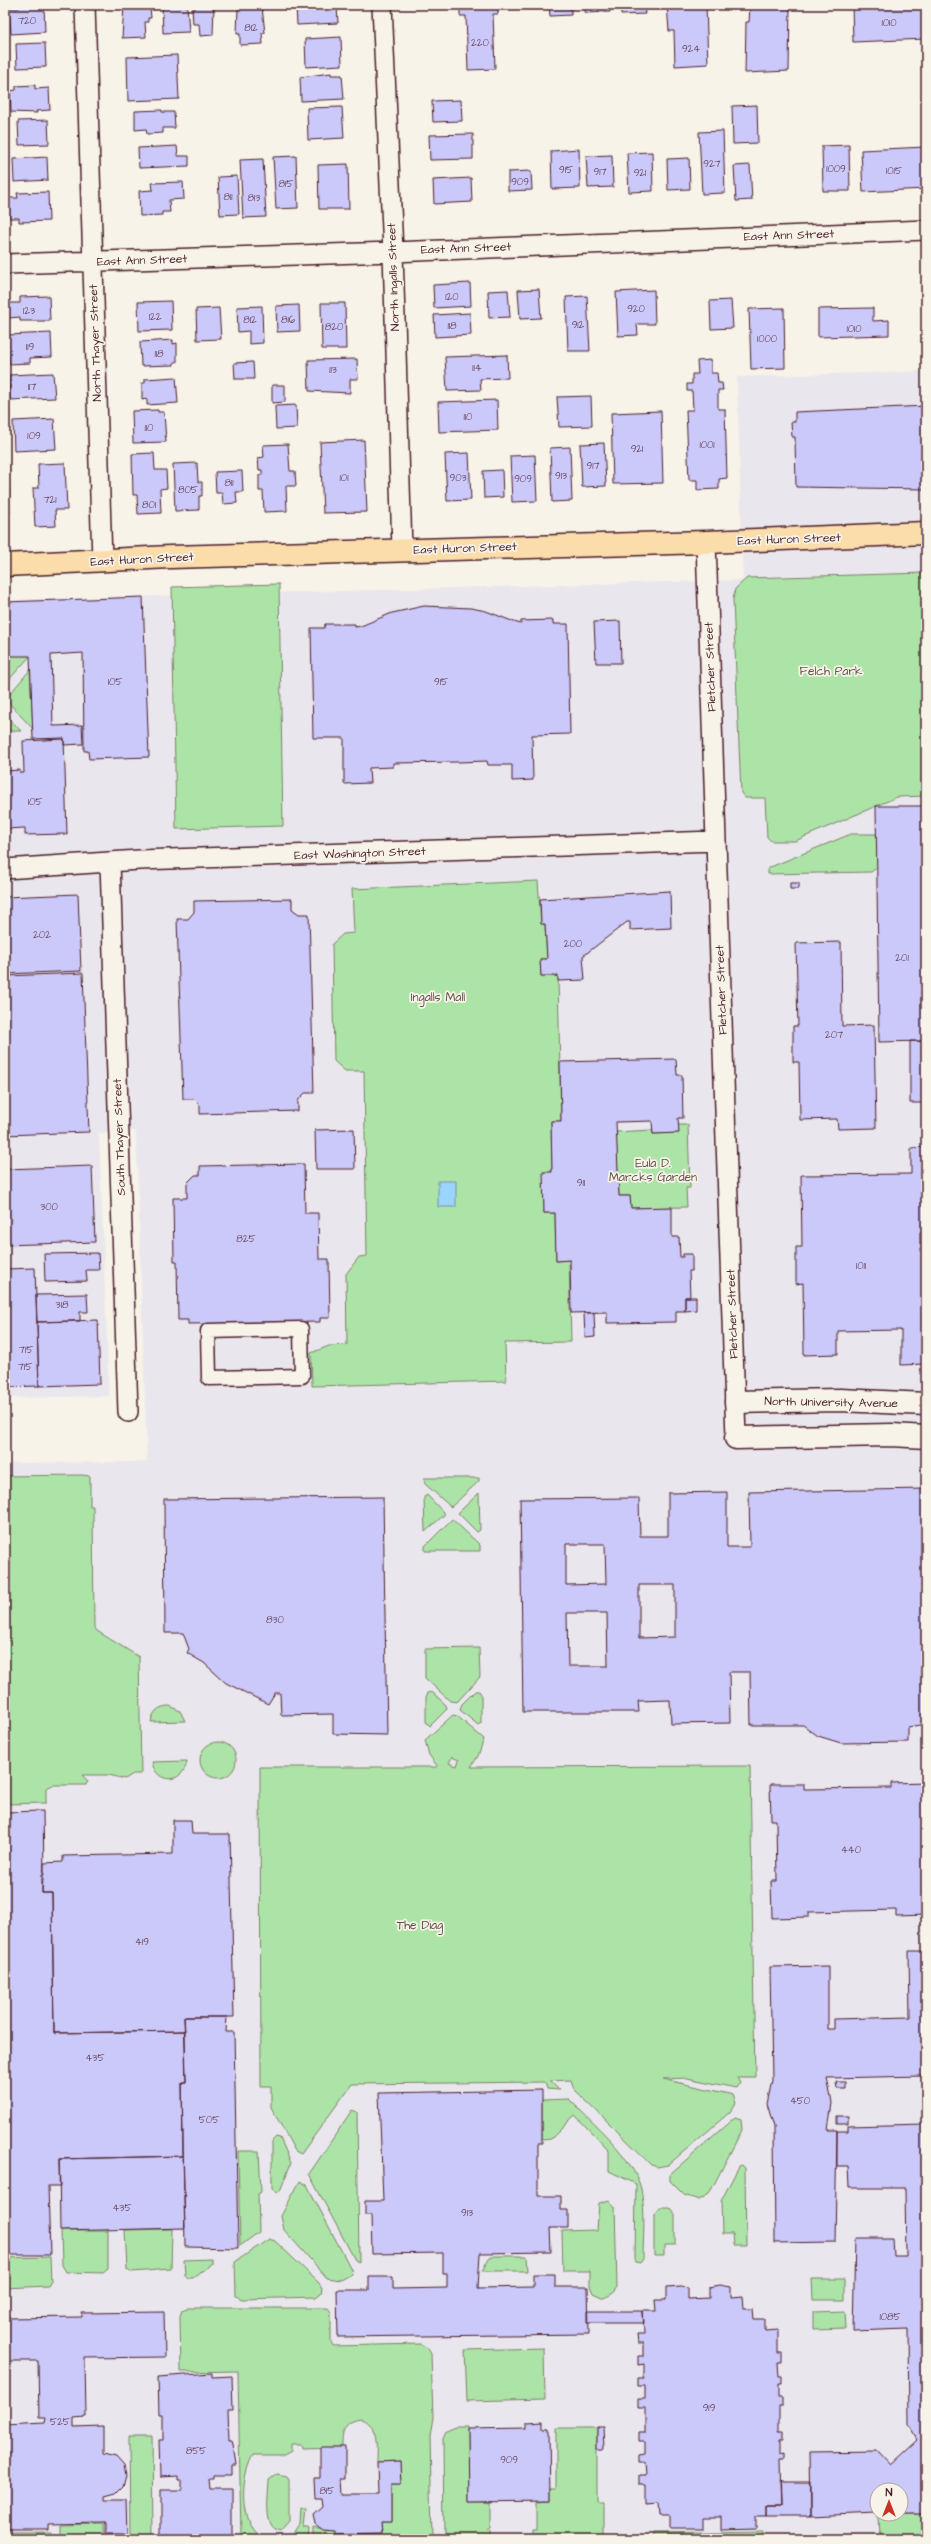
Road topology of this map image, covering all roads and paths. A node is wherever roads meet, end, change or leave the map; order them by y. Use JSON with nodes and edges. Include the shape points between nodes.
{"nodes":[{"id":1,"x":85,"y":5,"type":"edge"},
{"id":2,"x":382,"y":5,"type":"edge"},
{"id":3,"x":926,"y":230,"type":"edge"},
{"id":4,"x":393,"y":252,"type":"junction"},
{"id":5,"x":93,"y":261,"type":"junction"},
{"id":6,"x":5,"y":264,"type":"edge"},
{"id":7,"x":926,"y":533,"type":"edge"},
{"id":8,"x":706,"y":542,"type":"junction"},
{"id":9,"x":402,"y":550,"type":"junction"},
{"id":10,"x":102,"y":561,"type":"junction"},
{"id":11,"x":5,"y":565,"type":"edge"},
{"id":12,"x":715,"y":841,"type":"junction"},
{"id":13,"x":110,"y":862,"type":"junction"},
{"id":14,"x":5,"y":868,"type":"edge"},
{"id":15,"x":208,"y":1331,"type":"joint"},
{"id":16,"x":736,"y":1402,"type":"junction"},
{"id":17,"x":926,"y":1404,"type":"edge"},
{"id":18,"x":128,"y":1412,"type":"dead end"},
{"id":19,"x":926,"y":1437,"type":"edge"},
{"id":20,"x":736,"y":1438,"type":"joint"}],
"edges":[{"from":1,"to":5,"type":"street","name":"North Thayer Street"},
{"from":2,"to":4,"type":"street","name":"North Ingalls Street"},
{"from":3,"to":4,"type":"street","name":"East Ann Street"},
{"from":4,"to":5,"type":"street","name":"East Ann Street"},
{"from":4,"to":9,"type":"street","name":"North Ingalls Street"},
{"from":5,"to":6,"type":"street","name":"East Ann Street"},
{"from":5,"to":10,"type":"street","name":"North Thayer Street"},
{"from":7,"to":8,"type":"main road","name":"East Huron Street"},
{"from":8,"to":9,"type":"main road","name":"East Huron Street"},
{"from":8,"to":12,"type":"street","name":"Fletcher Street"},
{"from":9,"to":10,"type":"main road","name":"East Huron Street"},
{"from":10,"to":11,"type":"main road","name":"East Huron Street"},
{"from":12,"to":13,"type":"street","name":"East Washington Street"},
{"from":12,"to":16,"type":"street","name":"Fletcher Street"},
{"from":13,"to":14,"type":"street","name":"East Washington Street"},
{"from":13,"to":18,"type":"street","name":"South Thayer Street"},
{"from":15,"to":15,"type":"street","via":[[301,1329],[302,1376],[209,1378]]},
{"from":16,"to":17,"type":"street","name":"North University Avenue","via":[[840,1400]]},
{"from":16,"to":20,"type":"street","name":"Fletcher Street"},
{"from":19,"to":20,"type":"street","via":[[892,1435]]}]}
